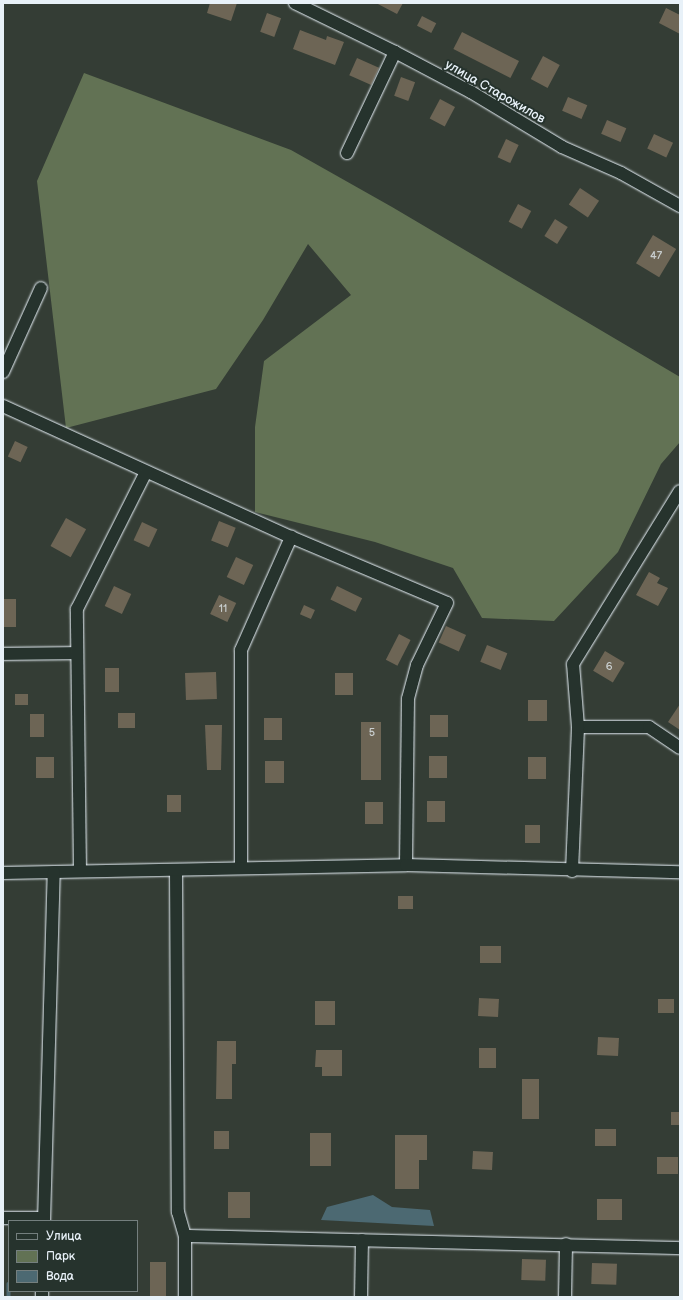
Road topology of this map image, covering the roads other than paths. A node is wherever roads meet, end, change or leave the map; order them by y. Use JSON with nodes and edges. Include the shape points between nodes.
{"nodes":[{"id":1,"x":295,"y":3,"type":"edge"},
{"id":2,"x":395,"y":52,"type":"junction"},
{"id":3,"x":347,"y":153,"type":"dead end"},
{"id":4,"x":680,"y":206,"type":"edge"},
{"id":5,"x":41,"y":288,"type":"dead end"},
{"id":6,"x":3,"y":372,"type":"edge"},
{"id":7,"x":3,"y":406,"type":"edge"},
{"id":8,"x":146,"y":472,"type":"junction"},
{"id":9,"x":680,"y":491,"type":"edge"},
{"id":10,"x":291,"y":537,"type":"junction"},
{"id":11,"x":77,"y":653,"type":"junction"},
{"id":12,"x":3,"y":654,"type":"edge"},
{"id":13,"x":578,"y":727,"type":"junction"},
{"id":14,"x":680,"y":748,"type":"edge"},
{"id":15,"x":406,"y":865,"type":"junction"},
{"id":16,"x":241,"y":866,"type":"junction"},
{"id":17,"x":176,"y":870,"type":"junction"},
{"id":18,"x":80,"y":871,"type":"junction"},
{"id":19,"x":572,"y":871,"type":"junction"},
{"id":20,"x":54,"y":872,"type":"junction"},
{"id":21,"x":680,"y":872,"type":"edge"},
{"id":22,"x":3,"y":873,"type":"edge"},
{"id":23,"x":3,"y":1218,"type":"edge"},
{"id":24,"x":44,"y":1220,"type":"edge"},
{"id":25,"x":185,"y":1236,"type":"junction"},
{"id":26,"x":362,"y":1240,"type":"junction"},
{"id":27,"x":566,"y":1244,"type":"junction"},
{"id":28,"x":680,"y":1248,"type":"edge"},
{"id":29,"x":185,"y":1297,"type":"edge"},
{"id":30,"x":361,"y":1297,"type":"edge"},
{"id":31,"x":565,"y":1297,"type":"edge"}],
"edges":[{"from":1,"to":2,"type":"street","name":"улица Старожилов"},
{"from":2,"to":3,"type":"street"},
{"from":2,"to":4,"type":"street","name":"улица Старожилов","via":[[471,92],[562,147],[621,173]]},
{"from":5,"to":6,"type":"street"},
{"from":7,"to":8,"type":"street"},
{"from":8,"to":10,"type":"street"},
{"from":8,"to":11,"type":"street","via":[[77,609]]},
{"from":9,"to":13,"type":"street","via":[[573,664]]},
{"from":10,"to":15,"type":"street","via":[[447,603],[417,665],[408,699]]},
{"from":10,"to":16,"type":"street","via":[[241,650]]},
{"from":11,"to":12,"type":"street"},
{"from":11,"to":18,"type":"street"},
{"from":13,"to":14,"type":"street","via":[[649,727]]},
{"from":13,"to":19,"type":"street"},
{"from":15,"to":16,"type":"street"},
{"from":15,"to":19,"type":"street"},
{"from":16,"to":17,"type":"street"},
{"from":17,"to":18,"type":"street"},
{"from":17,"to":25,"type":"street","via":[[178,1212]]},
{"from":18,"to":20,"type":"street"},
{"from":19,"to":21,"type":"street"},
{"from":20,"to":22,"type":"street"},
{"from":20,"to":24,"type":"street"},
{"from":23,"to":24,"type":"street"},
{"from":25,"to":26,"type":"street"},
{"from":25,"to":29,"type":"street"},
{"from":26,"to":27,"type":"street"},
{"from":26,"to":30,"type":"street"},
{"from":27,"to":28,"type":"street"},
{"from":27,"to":31,"type":"street"}]}
